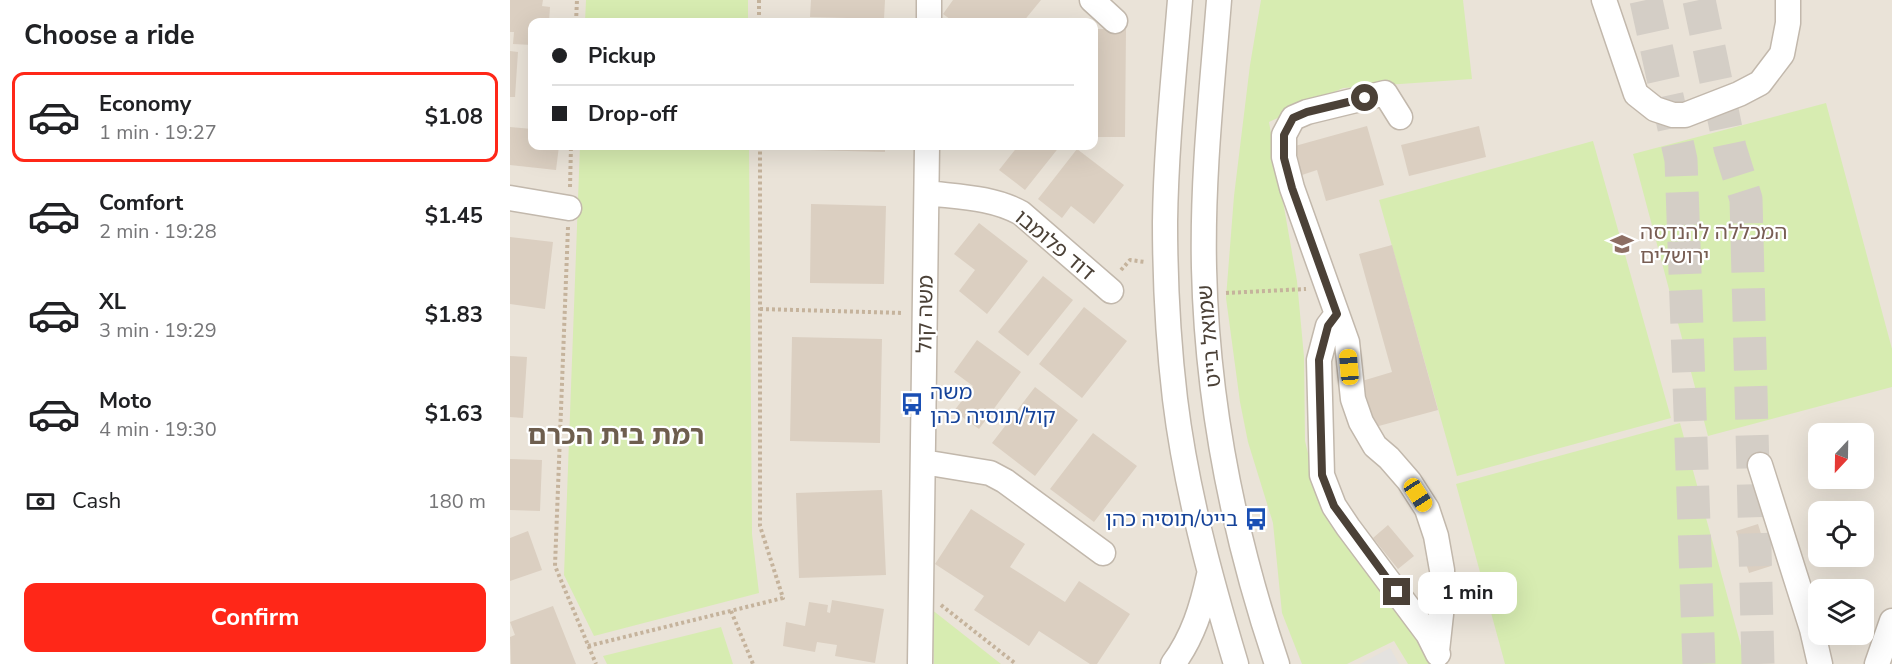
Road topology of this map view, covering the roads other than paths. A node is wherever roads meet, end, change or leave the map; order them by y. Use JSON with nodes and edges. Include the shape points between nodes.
{"nodes":[{"id":1,"x":929,"y":0,"type":"edge"},
{"id":2,"x":1092,"y":0,"type":"edge"},
{"id":3,"x":1180,"y":0,"type":"edge"},
{"id":4,"x":1219,"y":0,"type":"edge"},
{"id":5,"x":1604,"y":0,"type":"edge"},
{"id":6,"x":1788,"y":0,"type":"edge"},
{"id":7,"x":929,"y":18,"type":"edge"},
{"id":8,"x":1115,"y":21,"type":"dead end"},
{"id":9,"x":1400,"y":117,"type":"dead end"},
{"id":10,"x":927,"y":150,"type":"edge"},
{"id":11,"x":927,"y":193,"type":"junction"},
{"id":12,"x":510,"y":198,"type":"edge"},
{"id":13,"x":569,"y":208,"type":"road end"},
{"id":14,"x":1114,"y":283,"type":"road end"},
{"id":15,"x":1337,"y":314,"type":"junction"},
{"id":16,"x":922,"y":462,"type":"junction"},
{"id":17,"x":1760,"y":465,"type":"dead end"},
{"id":18,"x":1103,"y":553,"type":"dead end"},
{"id":19,"x":1210,"y":573,"type":"junction"},
{"id":20,"x":1892,"y":621,"type":"edge"},
{"id":21,"x":1269,"y":639,"type":"junction"},
{"id":22,"x":1440,"y":658,"type":"edge"},
{"id":23,"x":920,"y":664,"type":"edge"},
{"id":24,"x":1173,"y":664,"type":"edge"},
{"id":25,"x":1236,"y":664,"type":"edge"},
{"id":26,"x":1277,"y":664,"type":"edge"},
{"id":27,"x":1820,"y":664,"type":"edge"},
{"id":28,"x":1877,"y":664,"type":"edge"}],
"edges":[{"from":1,"to":7,"type":"street"},
{"from":2,"to":8,"type":"street"},
{"from":3,"to":19,"type":"street","name":"שמואל בייט","via":[[1167,168],[1166,281],[1175,400]]},
{"from":4,"to":21,"type":"street","name":"שמואל בייט","via":[[1204,211],[1210,363],[1230,489]]},
{"from":5,"to":6,"type":"street","via":[[1636,94],[1655,109],[1673,115],[1685,115],[1760,82],[1782,54]]},
{"from":9,"to":15,"type":"street","via":[[1384,93],[1307,112],[1293,118],[1284,135],[1284,158],[1292,188]]},
{"from":10,"to":11,"type":"street","name":"משה קול"},
{"from":11,"to":14,"type":"street","name":"דוד פלומבו","via":[[1007,206]]},
{"from":11,"to":16,"type":"street","name":"משה קול"},
{"from":12,"to":13,"type":"street"},
{"from":15,"to":22,"type":"street","via":[[1347,342],[1353,399],[1361,422],[1375,446],[1396,466],[1427,509],[1436,537],[1443,596]]},
{"from":15,"to":22,"type":"street","via":[[1328,326],[1319,360],[1322,475],[1334,506],[1428,634]]},
{"from":16,"to":18,"type":"street","via":[[998,477]]},
{"from":16,"to":23,"type":"street","name":"משה קול"},
{"from":17,"to":27,"type":"street"},
{"from":19,"to":24,"type":"street","via":[[1194,629]]},
{"from":19,"to":25,"type":"street","name":"שמואל בייט"},
{"from":20,"to":28,"type":"street"},
{"from":21,"to":25,"type":"street"},
{"from":21,"to":26,"type":"street","name":"שמואל בייט"}]}
